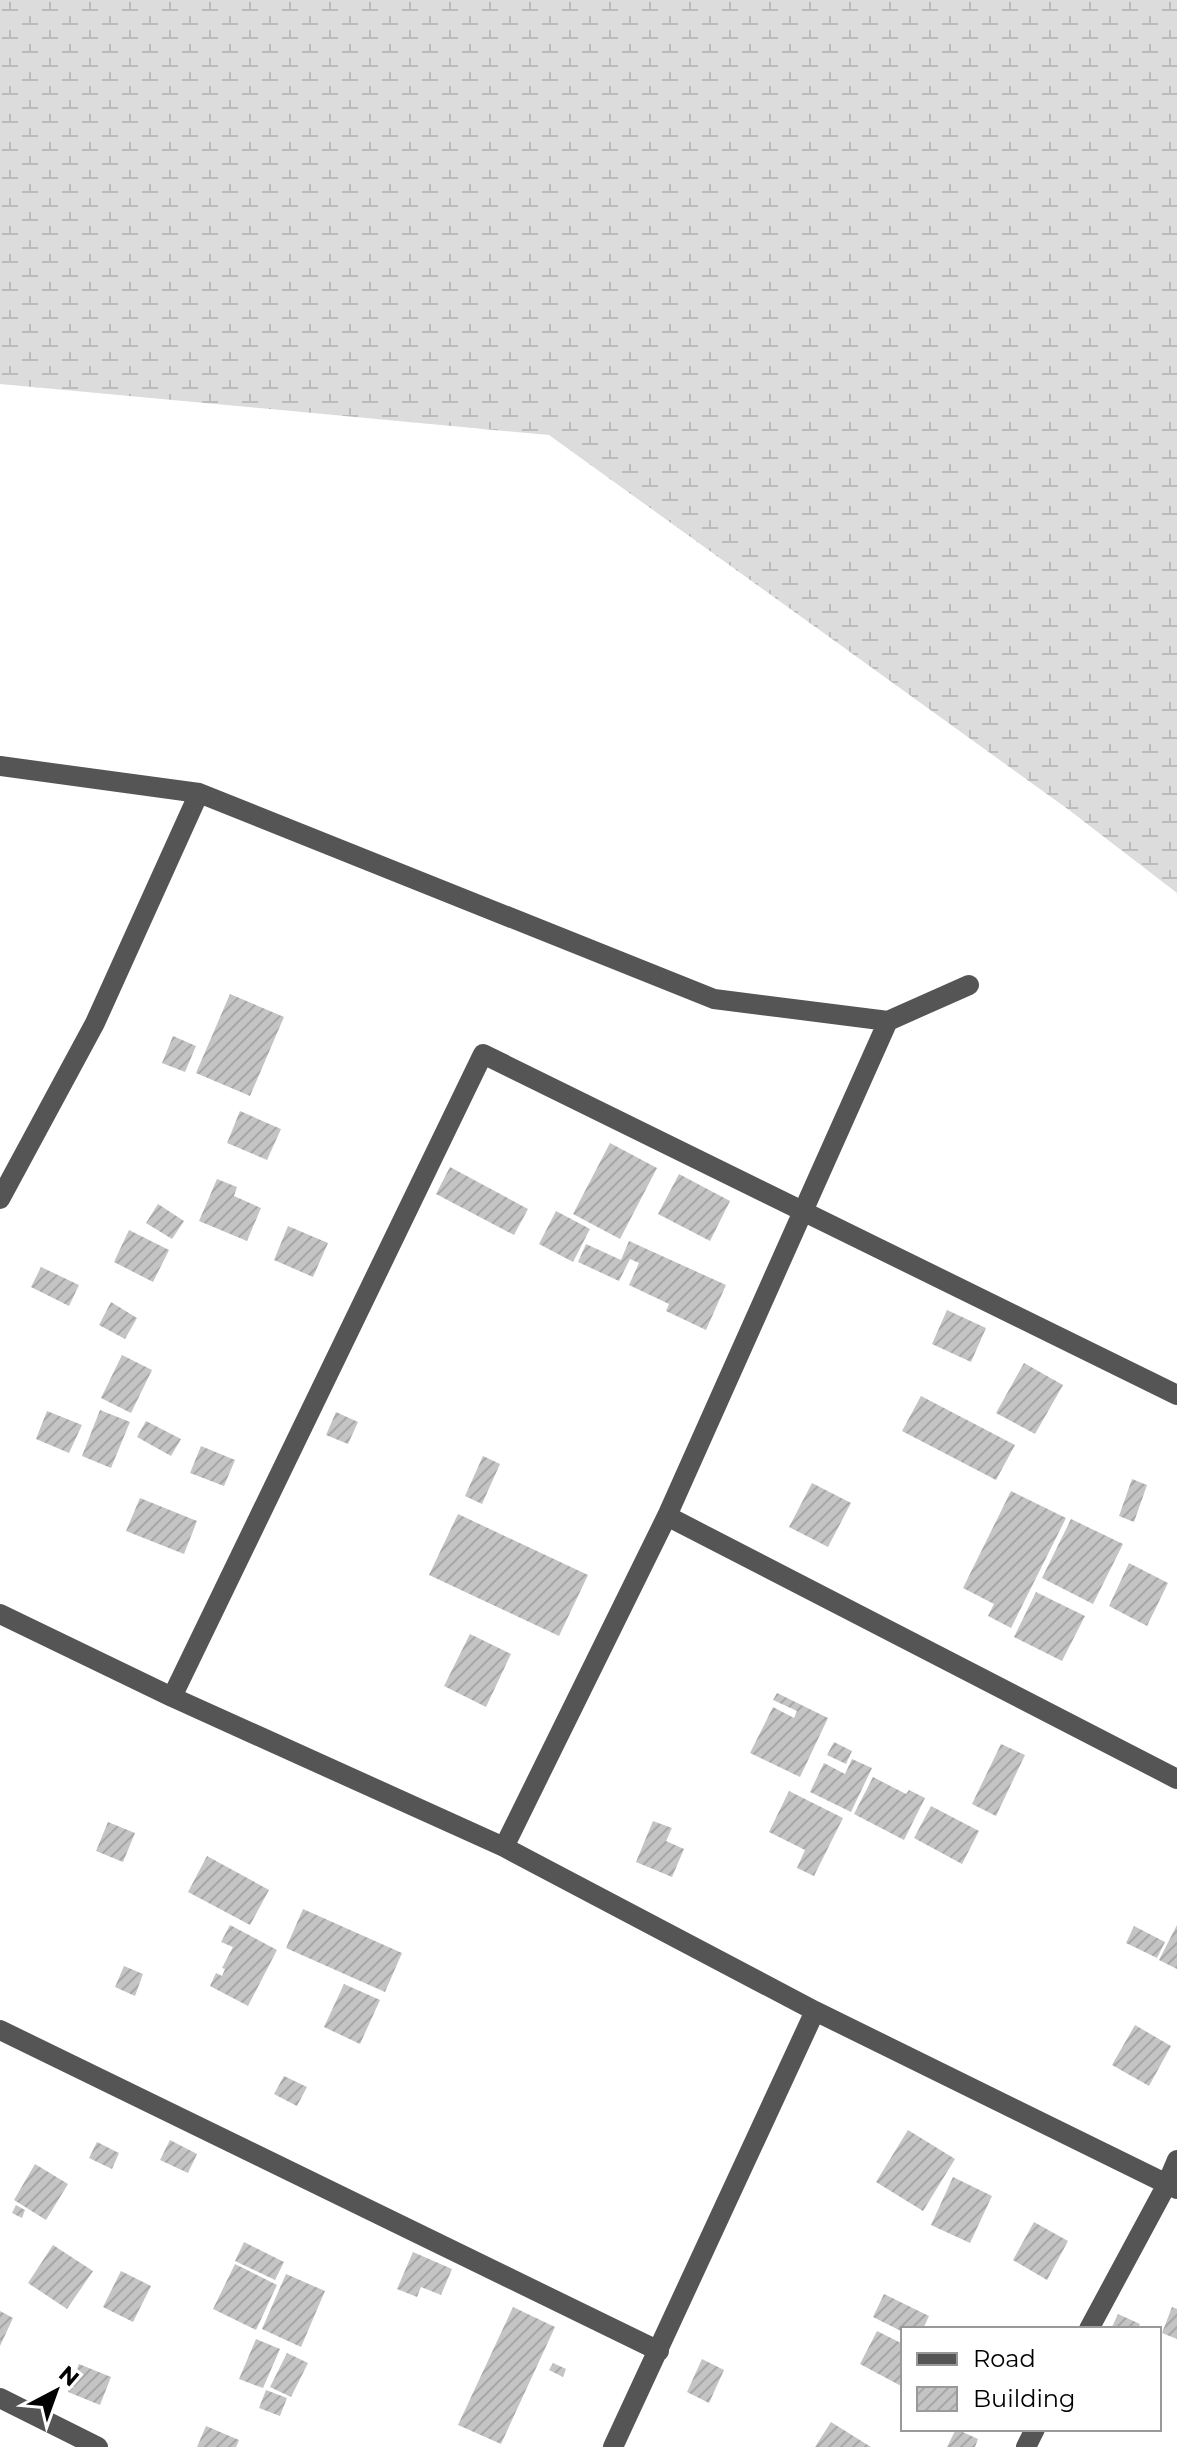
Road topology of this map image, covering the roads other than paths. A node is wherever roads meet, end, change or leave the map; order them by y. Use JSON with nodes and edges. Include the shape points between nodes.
{"nodes":[{"id":1,"x":0,"y":766,"type":"edge"},
{"id":2,"x":199,"y":793,"type":"junction"},
{"id":3,"x":969,"y":985,"type":"dead end"},
{"id":4,"x":888,"y":1021,"type":"junction"},
{"id":5,"x":0,"y":1199,"type":"edge"},
{"id":6,"x":804,"y":1211,"type":"junction"},
{"id":7,"x":1177,"y":1395,"type":"edge"},
{"id":8,"x":667,"y":1516,"type":"junction"},
{"id":9,"x":0,"y":1614,"type":"edge"},
{"id":10,"x":172,"y":1697,"type":"junction"},
{"id":11,"x":1177,"y":1779,"type":"edge"},
{"id":12,"x":504,"y":1847,"type":"junction"},
{"id":13,"x":815,"y":2011,"type":"junction"},
{"id":14,"x":0,"y":2030,"type":"edge"},
{"id":15,"x":1177,"y":2160,"type":"edge"},
{"id":16,"x":1171,"y":2188,"type":"edge"},
{"id":17,"x":1090,"y":2327,"type":"edge"},
{"id":18,"x":659,"y":2351,"type":"junction"},
{"id":19,"x":0,"y":2398,"type":"edge"},
{"id":20,"x":98,"y":2447,"type":"edge"},
{"id":21,"x":613,"y":2447,"type":"edge"}],
"edges":[{"from":1,"to":2,"type":"street"},
{"from":2,"to":4,"type":"street","via":[[714,999]]},
{"from":2,"to":5,"type":"street","via":[[95,1023]]},
{"from":3,"to":4,"type":"street"},
{"from":4,"to":6,"type":"street"},
{"from":6,"to":7,"type":"street"},
{"from":6,"to":8,"type":"street"},
{"from":6,"to":10,"type":"street","via":[[483,1054]]},
{"from":8,"to":11,"type":"street"},
{"from":8,"to":12,"type":"street"},
{"from":9,"to":10,"type":"street"},
{"from":10,"to":12,"type":"street"},
{"from":12,"to":13,"type":"street"},
{"from":13,"to":16,"type":"street"},
{"from":13,"to":18,"type":"street"},
{"from":14,"to":18,"type":"street"},
{"from":15,"to":16,"type":"street"},
{"from":16,"to":17,"type":"street"},
{"from":18,"to":21,"type":"street"},
{"from":19,"to":20,"type":"street"}]}
